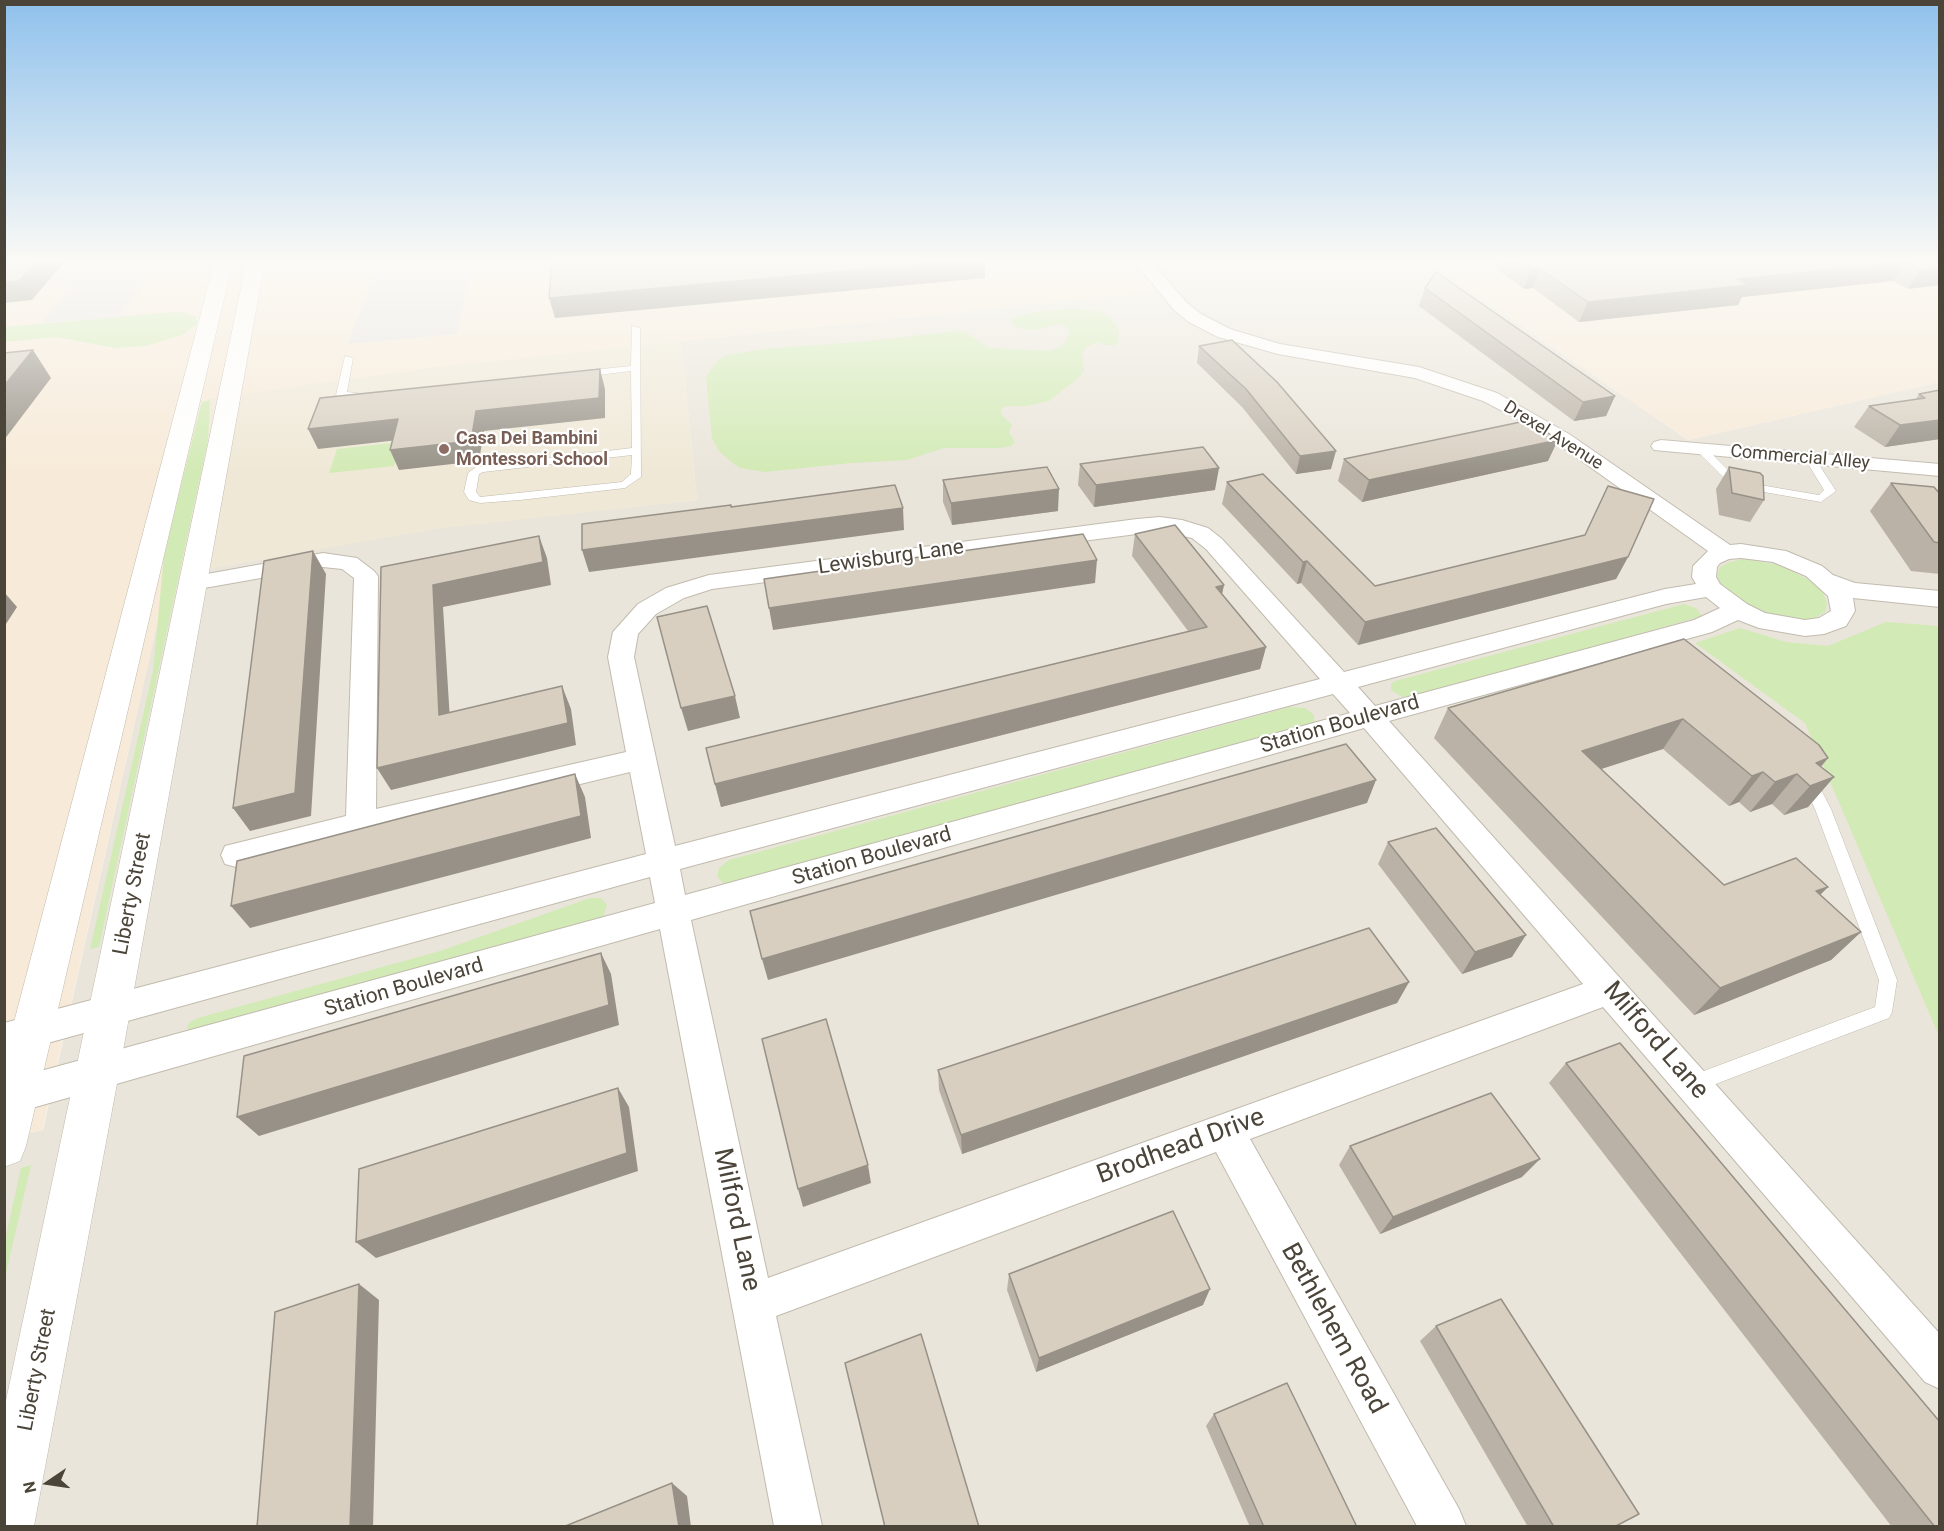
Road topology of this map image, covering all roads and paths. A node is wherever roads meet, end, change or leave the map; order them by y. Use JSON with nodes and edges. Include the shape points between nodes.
{"nodes":[{"id":1,"x":205,"y":331,"type":"edge"},
{"id":2,"x":242,"y":331,"type":"edge"},
{"id":3,"x":634,"y":331,"type":"edge"},
{"id":4,"x":1221,"y":331,"type":"edge"},
{"id":5,"x":348,"y":358,"type":"dead end"},
{"id":6,"x":636,"y":368,"type":"junction"},
{"id":7,"x":567,"y":375,"type":"edge"},
{"id":8,"x":372,"y":395,"type":"edge"},
{"id":9,"x":1661,"y":446,"type":"dead end"},
{"id":10,"x":1701,"y":449,"type":"junction"},
{"id":11,"x":637,"y":451,"type":"junction"},
{"id":12,"x":1810,"y":459,"type":"junction"},
{"id":13,"x":1940,"y":470,"type":"edge"},
{"id":14,"x":1725,"y":552,"type":"junction"},
{"id":15,"x":1828,"y":582,"type":"junction"},
{"id":16,"x":193,"y":583,"type":"junction"},
{"id":17,"x":1711,"y":589,"type":"junction"},
{"id":18,"x":1940,"y":599,"type":"edge"},
{"id":19,"x":1738,"y":610,"type":"junction"},
{"id":20,"x":1843,"y":611,"type":"junction"},
{"id":21,"x":1940,"y":616,"type":"edge"},
{"id":22,"x":1339,"y":683,"type":"junction"},
{"id":23,"x":1369,"y":717,"type":"junction"},
{"id":24,"x":642,"y":759,"type":"junction"},
{"id":25,"x":1801,"y":769,"type":"edge"},
{"id":26,"x":361,"y":824,"type":"junction"},
{"id":27,"x":236,"y":855,"type":"dead end"},
{"id":28,"x":663,"y":861,"type":"junction"},
{"id":29,"x":674,"y":913,"type":"junction"},
{"id":30,"x":1610,"y":989,"type":"junction"},
{"id":31,"x":110,"y":1012,"type":"junction"},
{"id":32,"x":18,"y":1036,"type":"edge"},
{"id":33,"x":98,"y":1073,"type":"junction"},
{"id":34,"x":1692,"y":1084,"type":"junction"},
{"id":35,"x":11,"y":1097,"type":"edge"},
{"id":36,"x":1225,"y":1131,"type":"junction"},
{"id":37,"x":4,"y":1146,"type":"edge"},
{"id":38,"x":753,"y":1304,"type":"junction"},
{"id":39,"x":1940,"y":1367,"type":"edge"},
{"id":40,"x":7,"y":1527,"type":"edge"},
{"id":41,"x":798,"y":1527,"type":"edge"},
{"id":42,"x":1442,"y":1527,"type":"edge"}],
"edges":[{"from":1,"to":32,"type":"street"},
{"from":2,"to":16,"type":"street","name":"Liberty Street"},
{"from":3,"to":6,"type":"lane"},
{"from":4,"to":14,"type":"street","name":"Drexel Avenue","via":[[1278,349],[1419,373],[1490,397],[1562,438]]},
{"from":5,"to":8,"type":"lane","via":[[341,395]]},
{"from":6,"to":7,"type":"lane"},
{"from":6,"to":11,"type":"lane"},
{"from":9,"to":10,"type":"street","name":"Commercial Alley"},
{"from":10,"to":12,"type":"street","name":"Commercial Alley"},
{"from":10,"to":12,"type":"lane","via":[[1728,476],[1750,488],[1821,499],[1830,491]]},
{"from":11,"to":11,"type":"lane","via":[[638,475],[625,485],[480,500],[470,492],[474,472],[480,469]]},
{"from":12,"to":13,"type":"street","name":"Commercial Alley"},
{"from":14,"to":15,"type":"street","via":[[1778,556],[1814,571]]},
{"from":14,"to":17,"type":"street","via":[[1705,566],[1704,577]]},
{"from":15,"to":18,"type":"street","via":[[1851,590]]},
{"from":15,"to":20,"type":"street","via":[[1843,602]]},
{"from":16,"to":26,"type":"street","via":[[323,560],[349,563],[377,574]]},
{"from":16,"to":31,"type":"street","name":"Liberty Street"},
{"from":17,"to":19,"type":"street"},
{"from":17,"to":22,"type":"street","name":"Station Boulevard","via":[[1665,597]]},
{"from":19,"to":20,"type":"street","via":[[1775,624],[1805,628],[1824,626],[1837,620]]},
{"from":19,"to":23,"type":"street","name":"Station Boulevard","via":[[1665,644]]},
{"from":20,"to":21,"type":"street","via":[[1874,608]]},
{"from":22,"to":23,"type":"street","name":"Lewisburg Lane"},
{"from":22,"to":24,"type":"street","name":"Lewisburg Lane","via":[[1200,533],[1182,526],[1137,526],[710,582],[675,593],[646,609],[626,632],[621,657]]},
{"from":22,"to":28,"type":"street","name":"Station Boulevard"},
{"from":23,"to":29,"type":"street","name":"Station Boulevard"},
{"from":23,"to":30,"type":"street","name":"Milford Lane"},
{"from":24,"to":26,"type":"street"},
{"from":24,"to":28,"type":"street","name":"Lewisburg Lane"},
{"from":25,"to":34,"type":"lane","via":[[1823,809],[1888,980],[1883,1012]]},
{"from":26,"to":27,"type":"street"},
{"from":28,"to":29,"type":"street","name":"Milford Lane"},
{"from":28,"to":31,"type":"street","name":"Station Boulevard"},
{"from":29,"to":33,"type":"street","name":"Station Boulevard"},
{"from":29,"to":38,"type":"street","name":"Milford Lane"},
{"from":30,"to":34,"type":"street","name":"Milford Lane"},
{"from":30,"to":36,"type":"street","name":"Brodhead Drive"},
{"from":31,"to":32,"type":"street","name":"Station Boulevard"},
{"from":31,"to":33,"type":"street","name":"Liberty Street"},
{"from":32,"to":35,"type":"street"},
{"from":33,"to":35,"type":"street","name":"Station Boulevard"},
{"from":33,"to":40,"type":"street","name":"Liberty Street"},
{"from":34,"to":39,"type":"street","name":"Milford Lane"},
{"from":35,"to":37,"type":"street"},
{"from":36,"to":38,"type":"street","name":"Brodhead Drive"},
{"from":36,"to":42,"type":"street","name":"Bethlehem Road"},
{"from":38,"to":41,"type":"street","name":"Milford Lane"}]}
